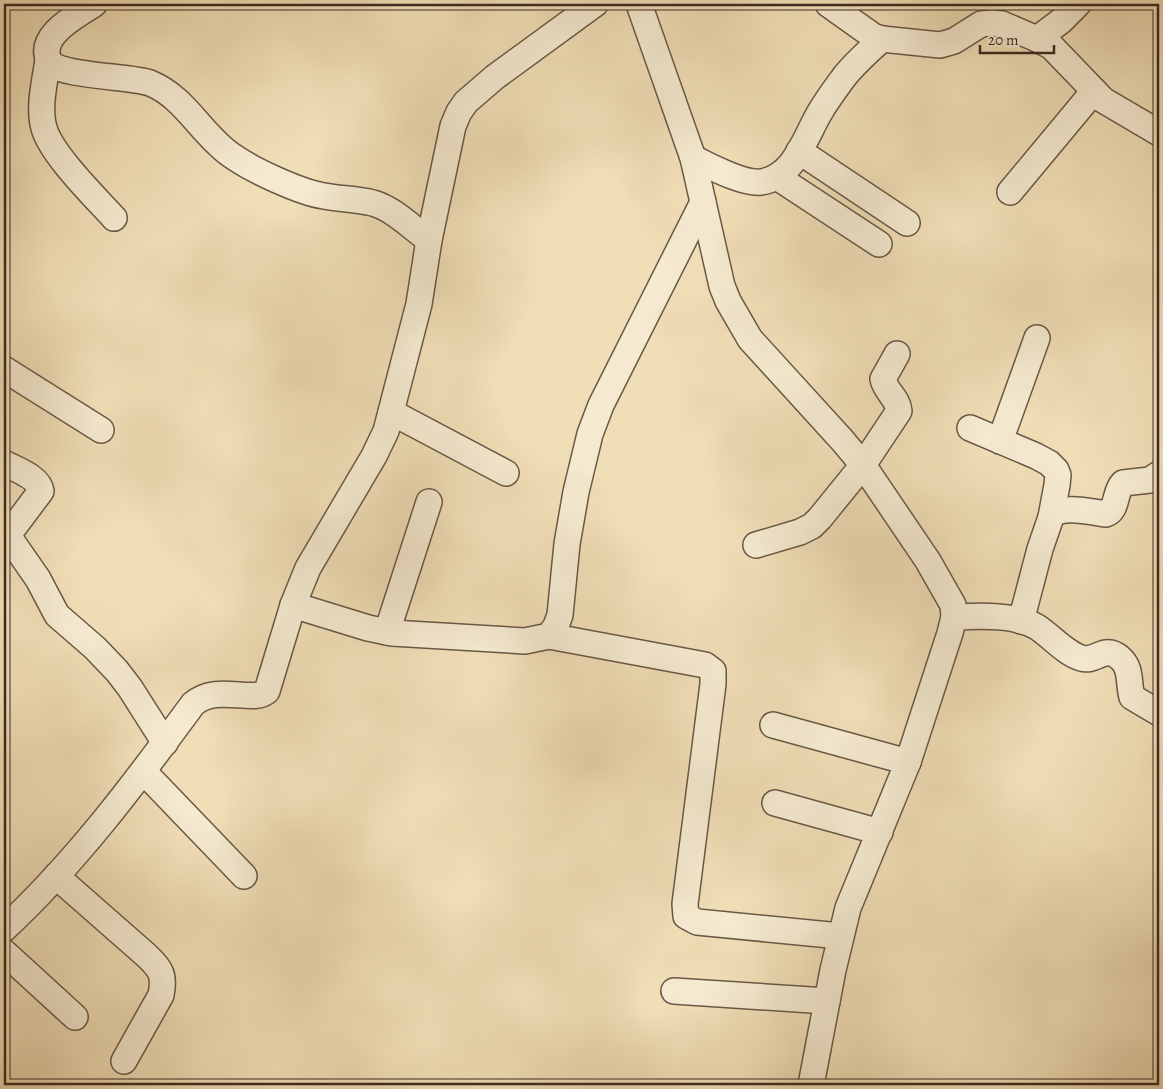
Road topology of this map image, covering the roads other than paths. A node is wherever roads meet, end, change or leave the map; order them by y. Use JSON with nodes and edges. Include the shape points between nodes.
{"nodes":[{"id":1,"x":94,"y":4,"type":"edge"},
{"id":2,"x":595,"y":4,"type":"edge"},
{"id":3,"x":639,"y":4,"type":"edge"},
{"id":4,"x":828,"y":4,"type":"edge"},
{"id":5,"x":1078,"y":4,"type":"edge"},
{"id":6,"x":882,"y":39,"type":"junction"},
{"id":7,"x":1037,"y":39,"type":"junction"},
{"id":8,"x":48,"y":60,"type":"junction"},
{"id":9,"x":1094,"y":91,"type":"junction"},
{"id":10,"x":1159,"y":133,"type":"edge"},
{"id":11,"x":799,"y":151,"type":"junction"},
{"id":12,"x":693,"y":158,"type":"junction"},
{"id":13,"x":776,"y":177,"type":"junction"},
{"id":14,"x":1010,"y":192,"type":"dead end"},
{"id":15,"x":703,"y":202,"type":"junction"},
{"id":16,"x":114,"y":218,"type":"dead end"},
{"id":17,"x":907,"y":223,"type":"dead end"},
{"id":18,"x":429,"y":240,"type":"junction"},
{"id":19,"x":879,"y":244,"type":"dead end"},
{"id":20,"x":1037,"y":338,"type":"dead end"},
{"id":21,"x":897,"y":354,"type":"dead end"},
{"id":22,"x":4,"y":369,"type":"edge"},
{"id":23,"x":391,"y":412,"type":"junction"},
{"id":24,"x":970,"y":428,"type":"dead end"},
{"id":25,"x":101,"y":430,"type":"dead end"},
{"id":26,"x":1000,"y":441,"type":"junction"},
{"id":27,"x":4,"y":463,"type":"edge"},
{"id":28,"x":863,"y":465,"type":"junction"},
{"id":29,"x":506,"y":473,"type":"dead end"},
{"id":30,"x":1159,"y":474,"type":"edge"},
{"id":31,"x":429,"y":502,"type":"dead end"},
{"id":32,"x":1051,"y":517,"type":"junction"},
{"id":33,"x":6,"y":533,"type":"edge"},
{"id":34,"x":756,"y":545,"type":"dead end"},
{"id":35,"x":293,"y":605,"type":"junction"},
{"id":36,"x":954,"y":617,"type":"junction"},
{"id":37,"x":1020,"y":621,"type":"junction"},
{"id":38,"x":387,"y":632,"type":"junction"},
{"id":39,"x":549,"y":636,"type":"junction"},
{"id":40,"x":1159,"y":713,"type":"edge"},
{"id":41,"x":773,"y":725,"type":"dead end"},
{"id":42,"x":165,"y":743,"type":"junction"},
{"id":43,"x":908,"y":762,"type":"junction"},
{"id":44,"x":144,"y":772,"type":"junction"},
{"id":45,"x":775,"y":803,"type":"dead end"},
{"id":46,"x":880,"y":832,"type":"junction"},
{"id":47,"x":56,"y":876,"type":"junction"},
{"id":48,"x":244,"y":876,"type":"dead end"},
{"id":49,"x":4,"y":929,"type":"edge"},
{"id":50,"x":840,"y":936,"type":"junction"},
{"id":51,"x":4,"y":952,"type":"edge"},
{"id":52,"x":674,"y":991,"type":"dead end"},
{"id":53,"x":827,"y":1001,"type":"junction"},
{"id":54,"x":75,"y":1017,"type":"dead end"},
{"id":55,"x":124,"y":1061,"type":"dead end"},
{"id":56,"x":811,"y":1085,"type":"edge"}],
"edges":[{"from":1,"to":8,"type":"street","via":[[51,37]]},
{"from":2,"to":18,"type":"street","via":[[466,102],[453,126]]},
{"from":3,"to":12,"type":"street"},
{"from":4,"to":6,"type":"street"},
{"from":5,"to":7,"type":"street"},
{"from":6,"to":7,"type":"street","via":[[940,45],[954,41],[981,24],[992,22]]},
{"from":6,"to":11,"type":"street","via":[[846,75],[820,112]]},
{"from":7,"to":9,"type":"street","via":[[1052,47]]},
{"from":8,"to":16,"type":"street","via":[[42,112],[50,144]]},
{"from":8,"to":18,"type":"street","via":[[64,71],[136,79],[160,88],[183,105],[203,130],[232,156],[309,192],[373,203]]},
{"from":9,"to":10,"type":"street"},
{"from":9,"to":14,"type":"street"},
{"from":11,"to":13,"type":"street","via":[[792,164]]},
{"from":11,"to":17,"type":"street"},
{"from":12,"to":13,"type":"street","via":[[754,182]]},
{"from":12,"to":15,"type":"street"},
{"from":13,"to":19,"type":"street"},
{"from":15,"to":28,"type":"street","via":[[722,286],[747,334]]},
{"from":15,"to":39,"type":"street","via":[[601,405],[590,434],[568,536],[560,615]]},
{"from":18,"to":23,"type":"street","via":[[419,304]]},
{"from":20,"to":26,"type":"street"},
{"from":21,"to":28,"type":"street","via":[[883,379],[899,410]]},
{"from":22,"to":25,"type":"street"},
{"from":23,"to":29,"type":"street"},
{"from":23,"to":35,"type":"street","via":[[374,456],[315,554]]},
{"from":24,"to":26,"type":"street"},
{"from":26,"to":32,"type":"street","via":[[1049,463],[1056,470],[1057,485]]},
{"from":27,"to":33,"type":"street","via":[[35,480],[41,491]]},
{"from":28,"to":34,"type":"street","via":[[812,526]]},
{"from":28,"to":36,"type":"street","via":[[928,561],[953,605]]},
{"from":30,"to":32,"type":"street","via":[[1150,480],[1122,483],[1116,492],[1114,508],[1106,514],[1059,510]]},
{"from":31,"to":38,"type":"street"},
{"from":32,"to":37,"type":"street"},
{"from":33,"to":42,"type":"street","via":[[38,579],[57,615],[117,671]]},
{"from":35,"to":38,"type":"street"},
{"from":35,"to":42,"type":"street","via":[[265,694],[202,696]]},
{"from":36,"to":37,"type":"street","via":[[987,616]]},
{"from":36,"to":43,"type":"street"},
{"from":37,"to":40,"type":"street","via":[[1036,626],[1078,657],[1090,659],[1109,652],[1119,656],[1129,672],[1132,697]]},
{"from":38,"to":39,"type":"street","via":[[525,641]]},
{"from":39,"to":50,"type":"street","via":[[705,665],[713,671],[686,916],[697,922]]},
{"from":41,"to":43,"type":"street"},
{"from":42,"to":44,"type":"street"},
{"from":43,"to":46,"type":"street"},
{"from":44,"to":47,"type":"street"},
{"from":44,"to":48,"type":"street"},
{"from":45,"to":46,"type":"street"},
{"from":46,"to":50,"type":"street","via":[[848,908]]},
{"from":47,"to":49,"type":"street"},
{"from":47,"to":55,"type":"street","via":[[146,955],[162,976],[161,995]]},
{"from":50,"to":53,"type":"street"},
{"from":51,"to":54,"type":"street"},
{"from":52,"to":53,"type":"street"},
{"from":53,"to":56,"type":"street"}]}
